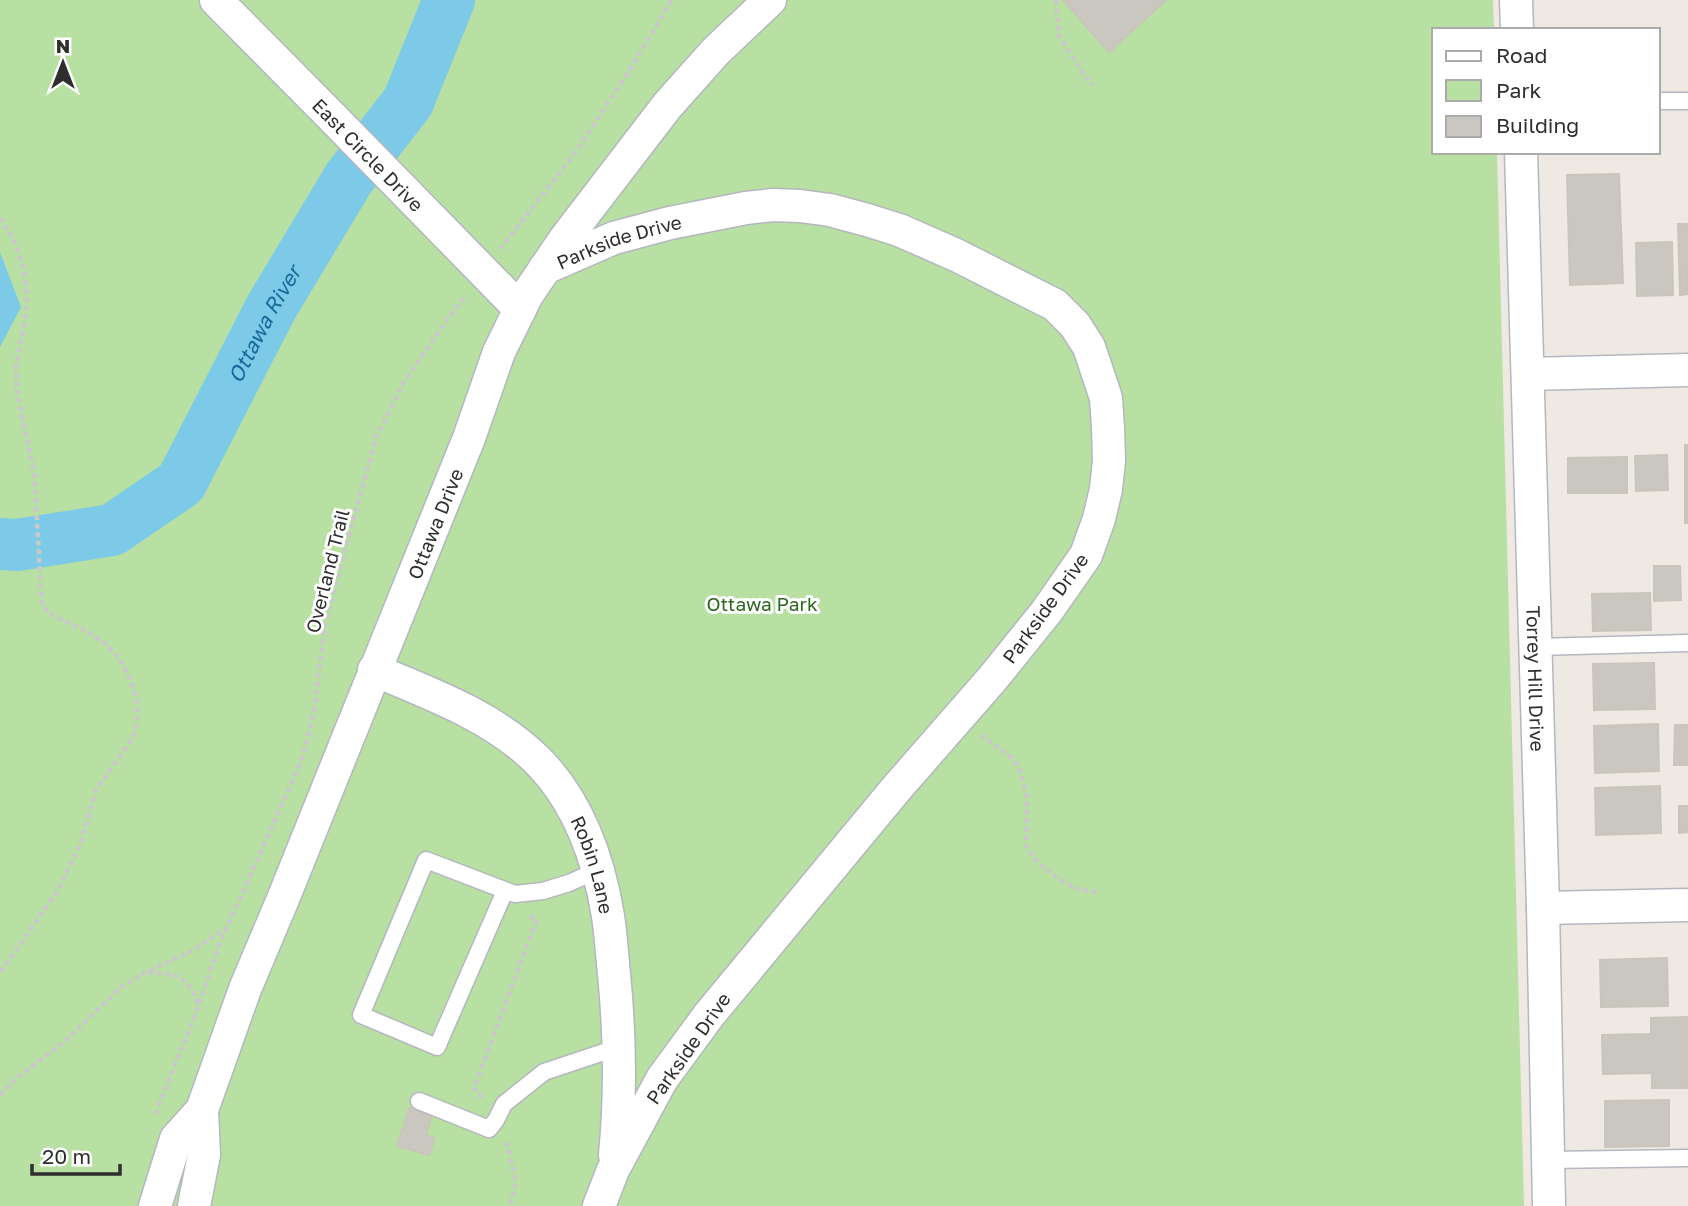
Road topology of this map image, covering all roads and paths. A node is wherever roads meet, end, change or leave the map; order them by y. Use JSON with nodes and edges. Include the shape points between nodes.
{"nodes":[{"id":1,"x":216,"y":0,"type":"edge"},
{"id":2,"x":673,"y":0,"type":"edge"},
{"id":3,"x":770,"y":0,"type":"edge"},
{"id":4,"x":1056,"y":0,"type":"edge"},
{"id":5,"x":1516,"y":0,"type":"edge"},
{"id":6,"x":1517,"y":28,"type":"edge"},
{"id":7,"x":1093,"y":86,"type":"dead end"},
{"id":8,"x":1688,"y":101,"type":"edge"},
{"id":9,"x":1660,"y":102,"type":"edge"},
{"id":10,"x":1521,"y":154,"type":"edge"},
{"id":11,"x":0,"y":218,"type":"edge"},
{"id":12,"x":545,"y":268,"type":"junction"},
{"id":13,"x":484,"y":272,"type":"junction"},
{"id":14,"x":520,"y":309,"type":"junction"},
{"id":15,"x":1688,"y":370,"type":"edge"},
{"id":16,"x":1528,"y":374,"type":"junction"},
{"id":17,"x":1688,"y":643,"type":"edge"},
{"id":18,"x":1536,"y":647,"type":"junction"},
{"id":19,"x":374,"y":670,"type":"junction"},
{"id":20,"x":957,"y":719,"type":"junction"},
{"id":21,"x":598,"y":870,"type":"junction"},
{"id":22,"x":1098,"y":892,"type":"dead end"},
{"id":23,"x":502,"y":897,"type":"junction"},
{"id":24,"x":1688,"y":905,"type":"edge"},
{"id":25,"x":1543,"y":908,"type":"junction"},
{"id":26,"x":227,"y":927,"type":"junction"},
{"id":27,"x":0,"y":973,"type":"edge"},
{"id":28,"x":144,"y":973,"type":"junction"},
{"id":29,"x":199,"y":1006,"type":"junction"},
{"id":30,"x":619,"y":1047,"type":"junction"},
{"id":31,"x":0,"y":1095,"type":"edge"},
{"id":32,"x":419,"y":1101,"type":"dead end"},
{"id":33,"x":202,"y":1110,"type":"junction"},
{"id":34,"x":152,"y":1120,"type":"dead end"},
{"id":35,"x":496,"y":1120,"type":"junction"},
{"id":36,"x":1688,"y":1158,"type":"edge"},
{"id":37,"x":1548,"y":1160,"type":"junction"},
{"id":38,"x":613,"y":1170,"type":"junction"},
{"id":39,"x":155,"y":1206,"type":"edge"},
{"id":40,"x":194,"y":1206,"type":"edge"},
{"id":41,"x":510,"y":1206,"type":"edge"},
{"id":42,"x":599,"y":1206,"type":"edge"},
{"id":43,"x":1549,"y":1206,"type":"edge"}],
"edges":[{"from":1,"to":13,"type":"street","name":"East Circle Drive"},
{"from":2,"to":13,"type":"path","name":"Overland Trail","via":[[573,156]]},
{"from":3,"to":12,"type":"street","name":"Ottawa Drive","via":[[667,106]]},
{"from":4,"to":7,"type":"path","via":[[1059,36]]},
{"from":5,"to":6,"type":"street"},
{"from":8,"to":9,"type":"lane"},
{"from":10,"to":16,"type":"street","name":"Torrey Hill Drive"},
{"from":11,"to":27,"type":"path","via":[[24,269],[27,295],[16,365],[17,392],[34,472],[42,606],[106,644],[130,679],[137,700],[134,736],[96,790],[80,845],[59,889]]},
{"from":12,"to":14,"type":"street","name":"Ottawa Drive"},
{"from":12,"to":20,"type":"street","name":"Parkside Drive","via":[[614,238],[670,223],[746,208],[800,206],[899,230],[1055,305],[1074,325],[1089,348],[1106,398],[1109,461],[1099,519],[1086,555],[1069,581]]},
{"from":13,"to":14,"type":"street","name":"East Circle Drive"},
{"from":13,"to":26,"type":"path","name":"Overland Trail","via":[[404,382],[376,438],[325,623],[306,745]]},
{"from":14,"to":19,"type":"street","name":"Ottawa Drive"},
{"from":15,"to":16,"type":"street"},
{"from":16,"to":18,"type":"street","name":"Torrey Hill Drive"},
{"from":17,"to":18,"type":"lane"},
{"from":18,"to":25,"type":"street","name":"Torrey Hill Drive"},
{"from":19,"to":21,"type":"street","name":"Robin Lane","via":[[465,710],[503,732],[536,760],[564,792]]},
{"from":19,"to":33,"type":"street","name":"Ottawa Drive","via":[[245,989]]},
{"from":20,"to":22,"type":"path","via":[[1013,759],[1027,798],[1026,845],[1037,863],[1067,884]]},
{"from":20,"to":38,"type":"street","name":"Parkside Drive","via":[[709,1015],[662,1080]]},
{"from":21,"to":23,"type":"lane","via":[[542,891]]},
{"from":21,"to":30,"type":"street","name":"Robin Lane","via":[[608,916]]},
{"from":23,"to":23,"type":"lane","via":[[426,860],[361,1015],[437,1047]]},
{"from":23,"to":35,"type":"path","via":[[537,919],[474,1088]]},
{"from":24,"to":25,"type":"street"},
{"from":25,"to":37,"type":"street","name":"Torrey Hill Drive"},
{"from":26,"to":28,"type":"path","via":[[192,951]]},
{"from":26,"to":29,"type":"path","name":"Overland Trail"},
{"from":28,"to":29,"type":"path","via":[[177,975],[186,981]]},
{"from":28,"to":31,"type":"path","via":[[120,988]]},
{"from":29,"to":34,"type":"path","name":"Overland Trail"},
{"from":30,"to":35,"type":"lane","via":[[544,1072],[504,1104]]},
{"from":30,"to":38,"type":"street","name":"Robin Lane"},
{"from":32,"to":35,"type":"lane","via":[[489,1129]]},
{"from":33,"to":39,"type":"street","name":"Ottawa Drive","via":[[176,1139]]},
{"from":33,"to":40,"type":"street","name":"Ottawa Drive","via":[[204,1155]]},
{"from":35,"to":41,"type":"path","via":[[516,1181]]},
{"from":36,"to":37,"type":"lane"},
{"from":37,"to":43,"type":"street","name":"Torrey Hill Drive"},
{"from":38,"to":42,"type":"street","name":"Parkside Drive"}]}
